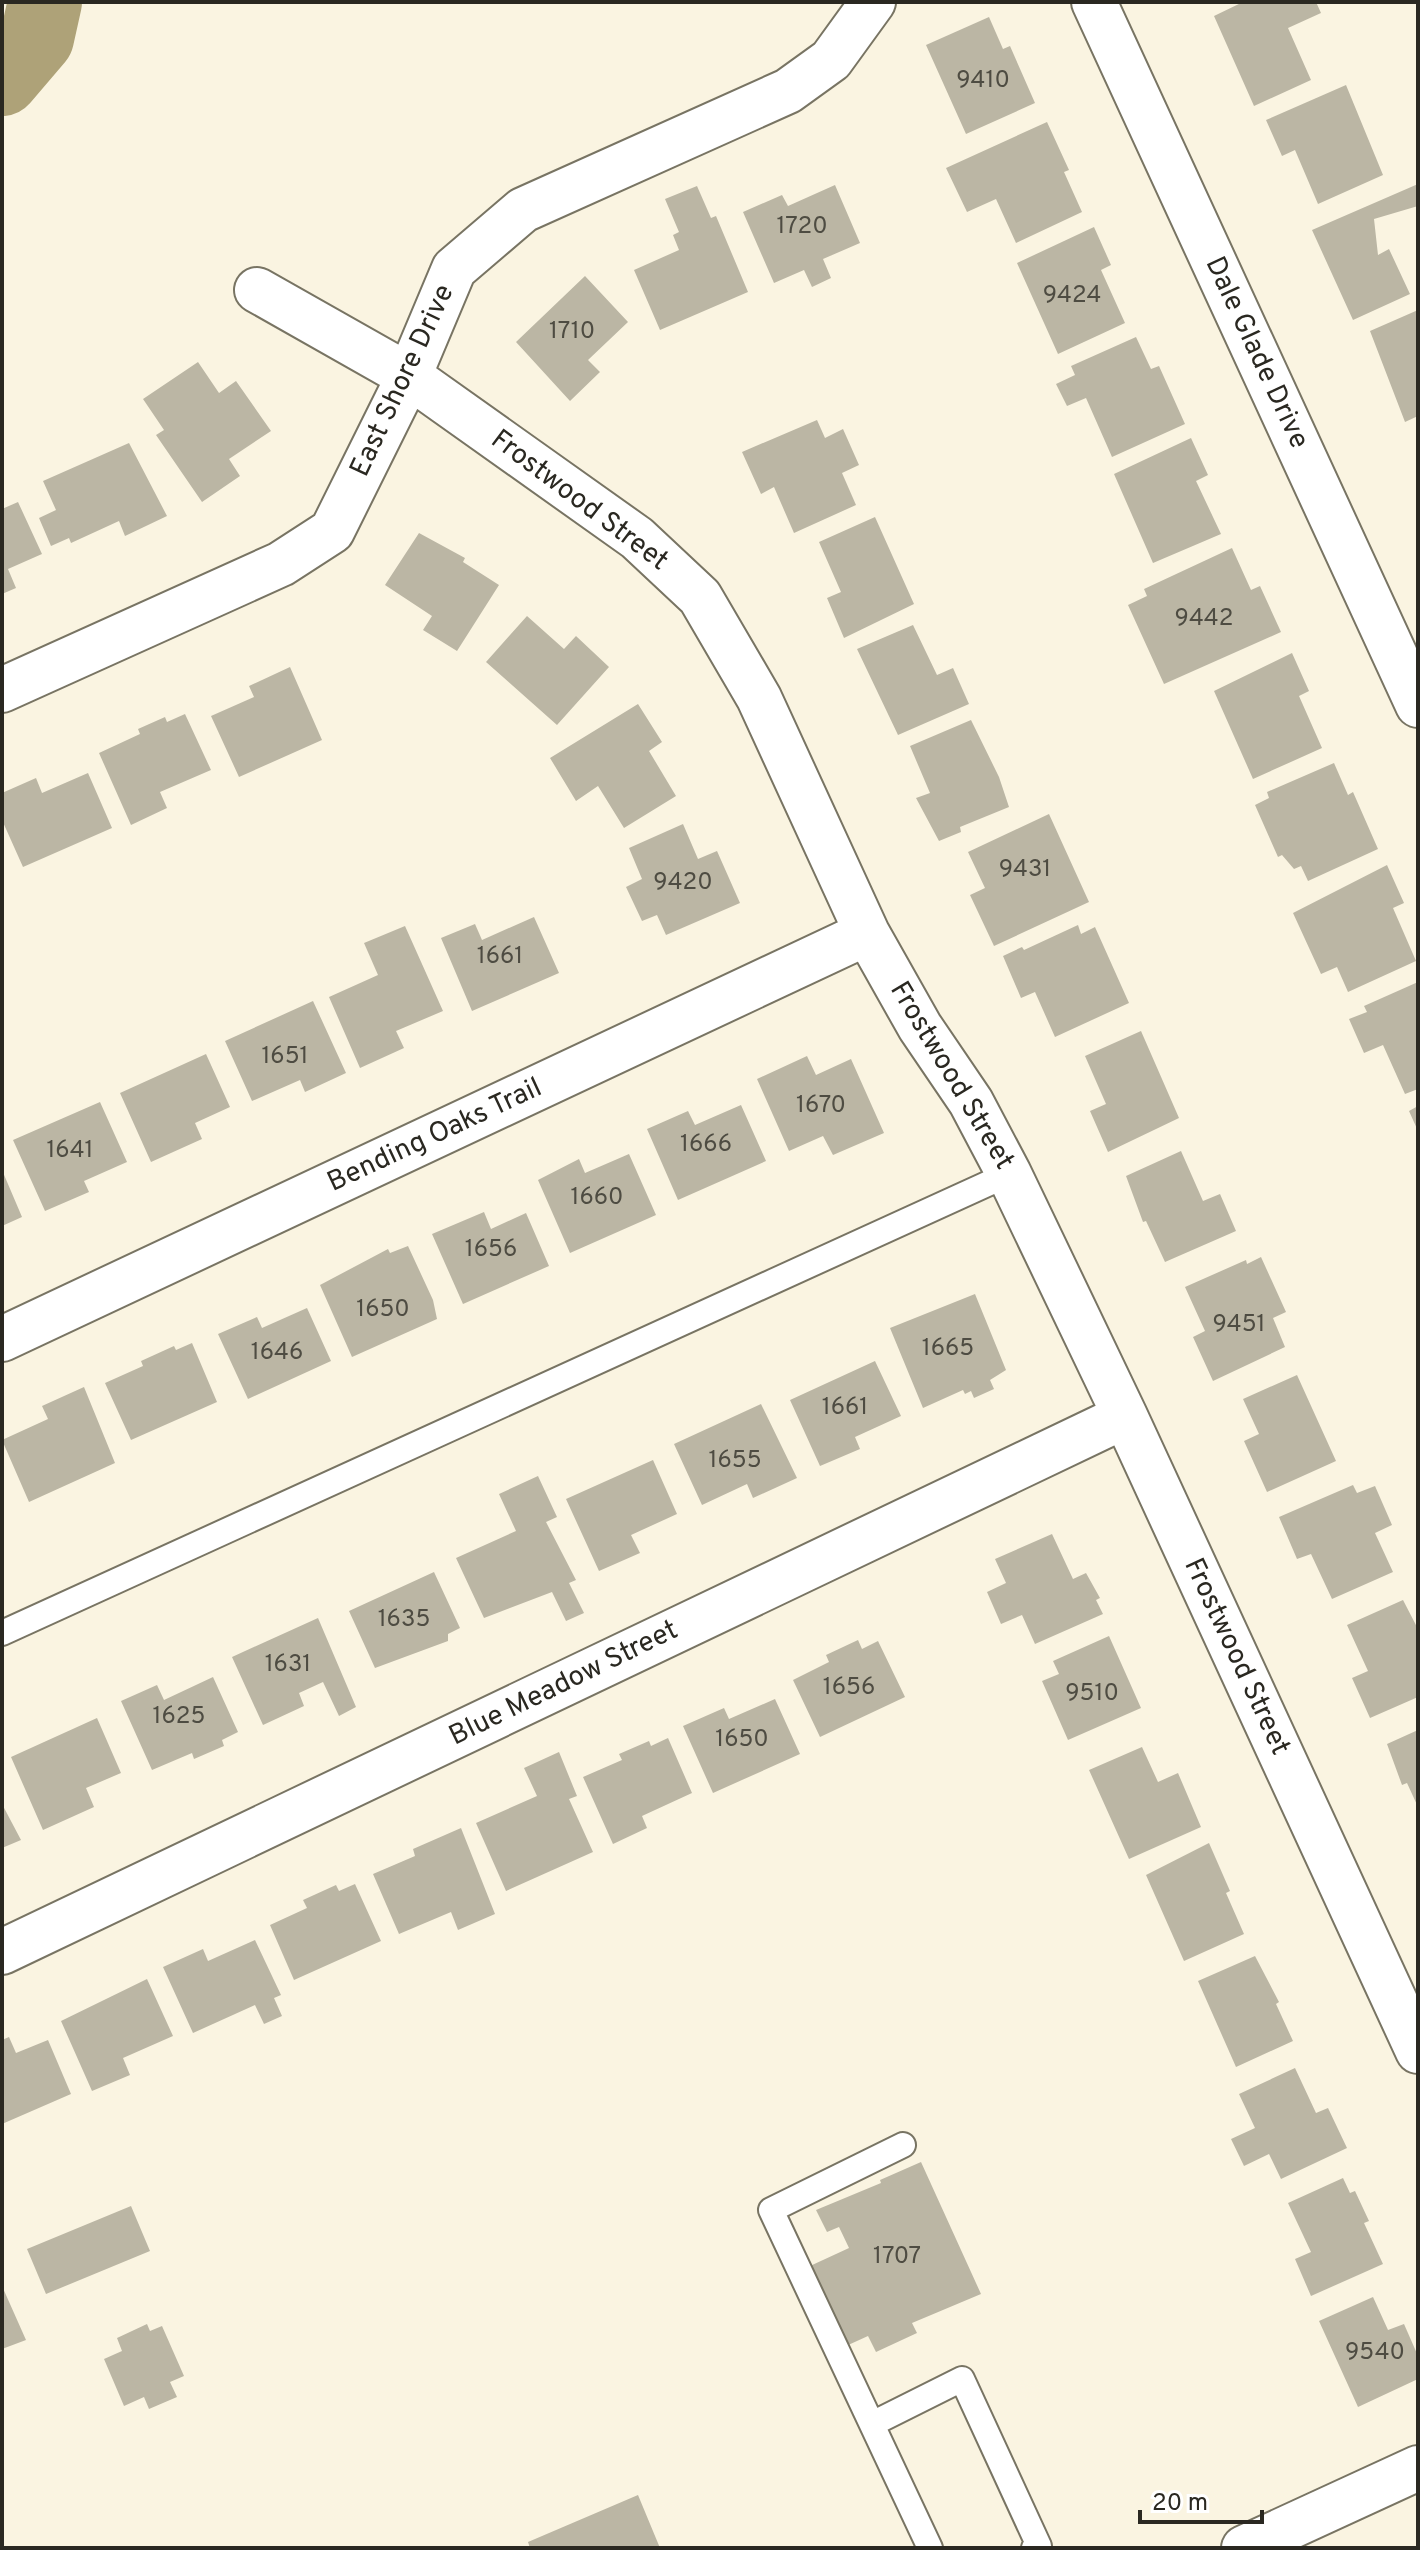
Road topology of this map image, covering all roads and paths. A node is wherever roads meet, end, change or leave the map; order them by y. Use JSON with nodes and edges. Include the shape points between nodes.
{"nodes":[{"id":1,"x":873,"y":2,"type":"edge"},
{"id":2,"x":1094,"y":2,"type":"edge"},
{"id":3,"x":257,"y":290,"type":"dead end"},
{"id":4,"x":409,"y":376,"type":"junction"},
{"id":5,"x":2,"y":690,"type":"edge"},
{"id":6,"x":1418,"y":705,"type":"edge"},
{"id":7,"x":867,"y":933,"type":"junction"},
{"id":8,"x":1009,"y":1174,"type":"junction"},
{"id":9,"x":2,"y":1339,"type":"edge"},
{"id":10,"x":1125,"y":1416,"type":"junction"},
{"id":11,"x":2,"y":1633,"type":"edge"},
{"id":12,"x":2,"y":1952,"type":"edge"},
{"id":13,"x":1418,"y":2051,"type":"edge"},
{"id":14,"x":903,"y":2145,"type":"dead end"},
{"id":15,"x":872,"y":2424,"type":"junction"},
{"id":16,"x":1418,"y":2468,"type":"edge"},
{"id":17,"x":1287,"y":2539,"type":"edge"},
{"id":18,"x":930,"y":2548,"type":"edge"},
{"id":19,"x":1034,"y":2548,"type":"edge"},
{"id":20,"x":1244,"y":2548,"type":"edge"}],
"edges":[{"from":1,"to":4,"type":"street","name":"East Shore Drive","via":[[831,60],[788,91],[523,210],[454,269]]},
{"from":2,"to":6,"type":"street","name":"Dale Glade Drive"},
{"from":3,"to":4,"type":"street","name":"Frostwood Street"},
{"from":4,"to":5,"type":"street","name":"East Shore Drive","via":[[332,531],[281,564]]},
{"from":4,"to":7,"type":"street","name":"Frostwood Street","via":[[637,538],[700,597],[759,698]]},
{"from":7,"to":8,"type":"street","name":"Frostwood Street"},
{"from":7,"to":9,"type":"street","name":"Bending Oaks Trail"},
{"from":8,"to":10,"type":"street","name":"Frostwood Street"},
{"from":8,"to":11,"type":"lane"},
{"from":10,"to":12,"type":"street","name":"Blue Meadow Street"},
{"from":10,"to":13,"type":"street","name":"Frostwood Street"},
{"from":14,"to":15,"type":"lane","via":[[771,2210]]},
{"from":15,"to":18,"type":"lane"},
{"from":15,"to":19,"type":"lane","via":[[962,2379],[1039,2546]]},
{"from":16,"to":17,"type":"street"},
{"from":17,"to":20,"type":"street"}]}
